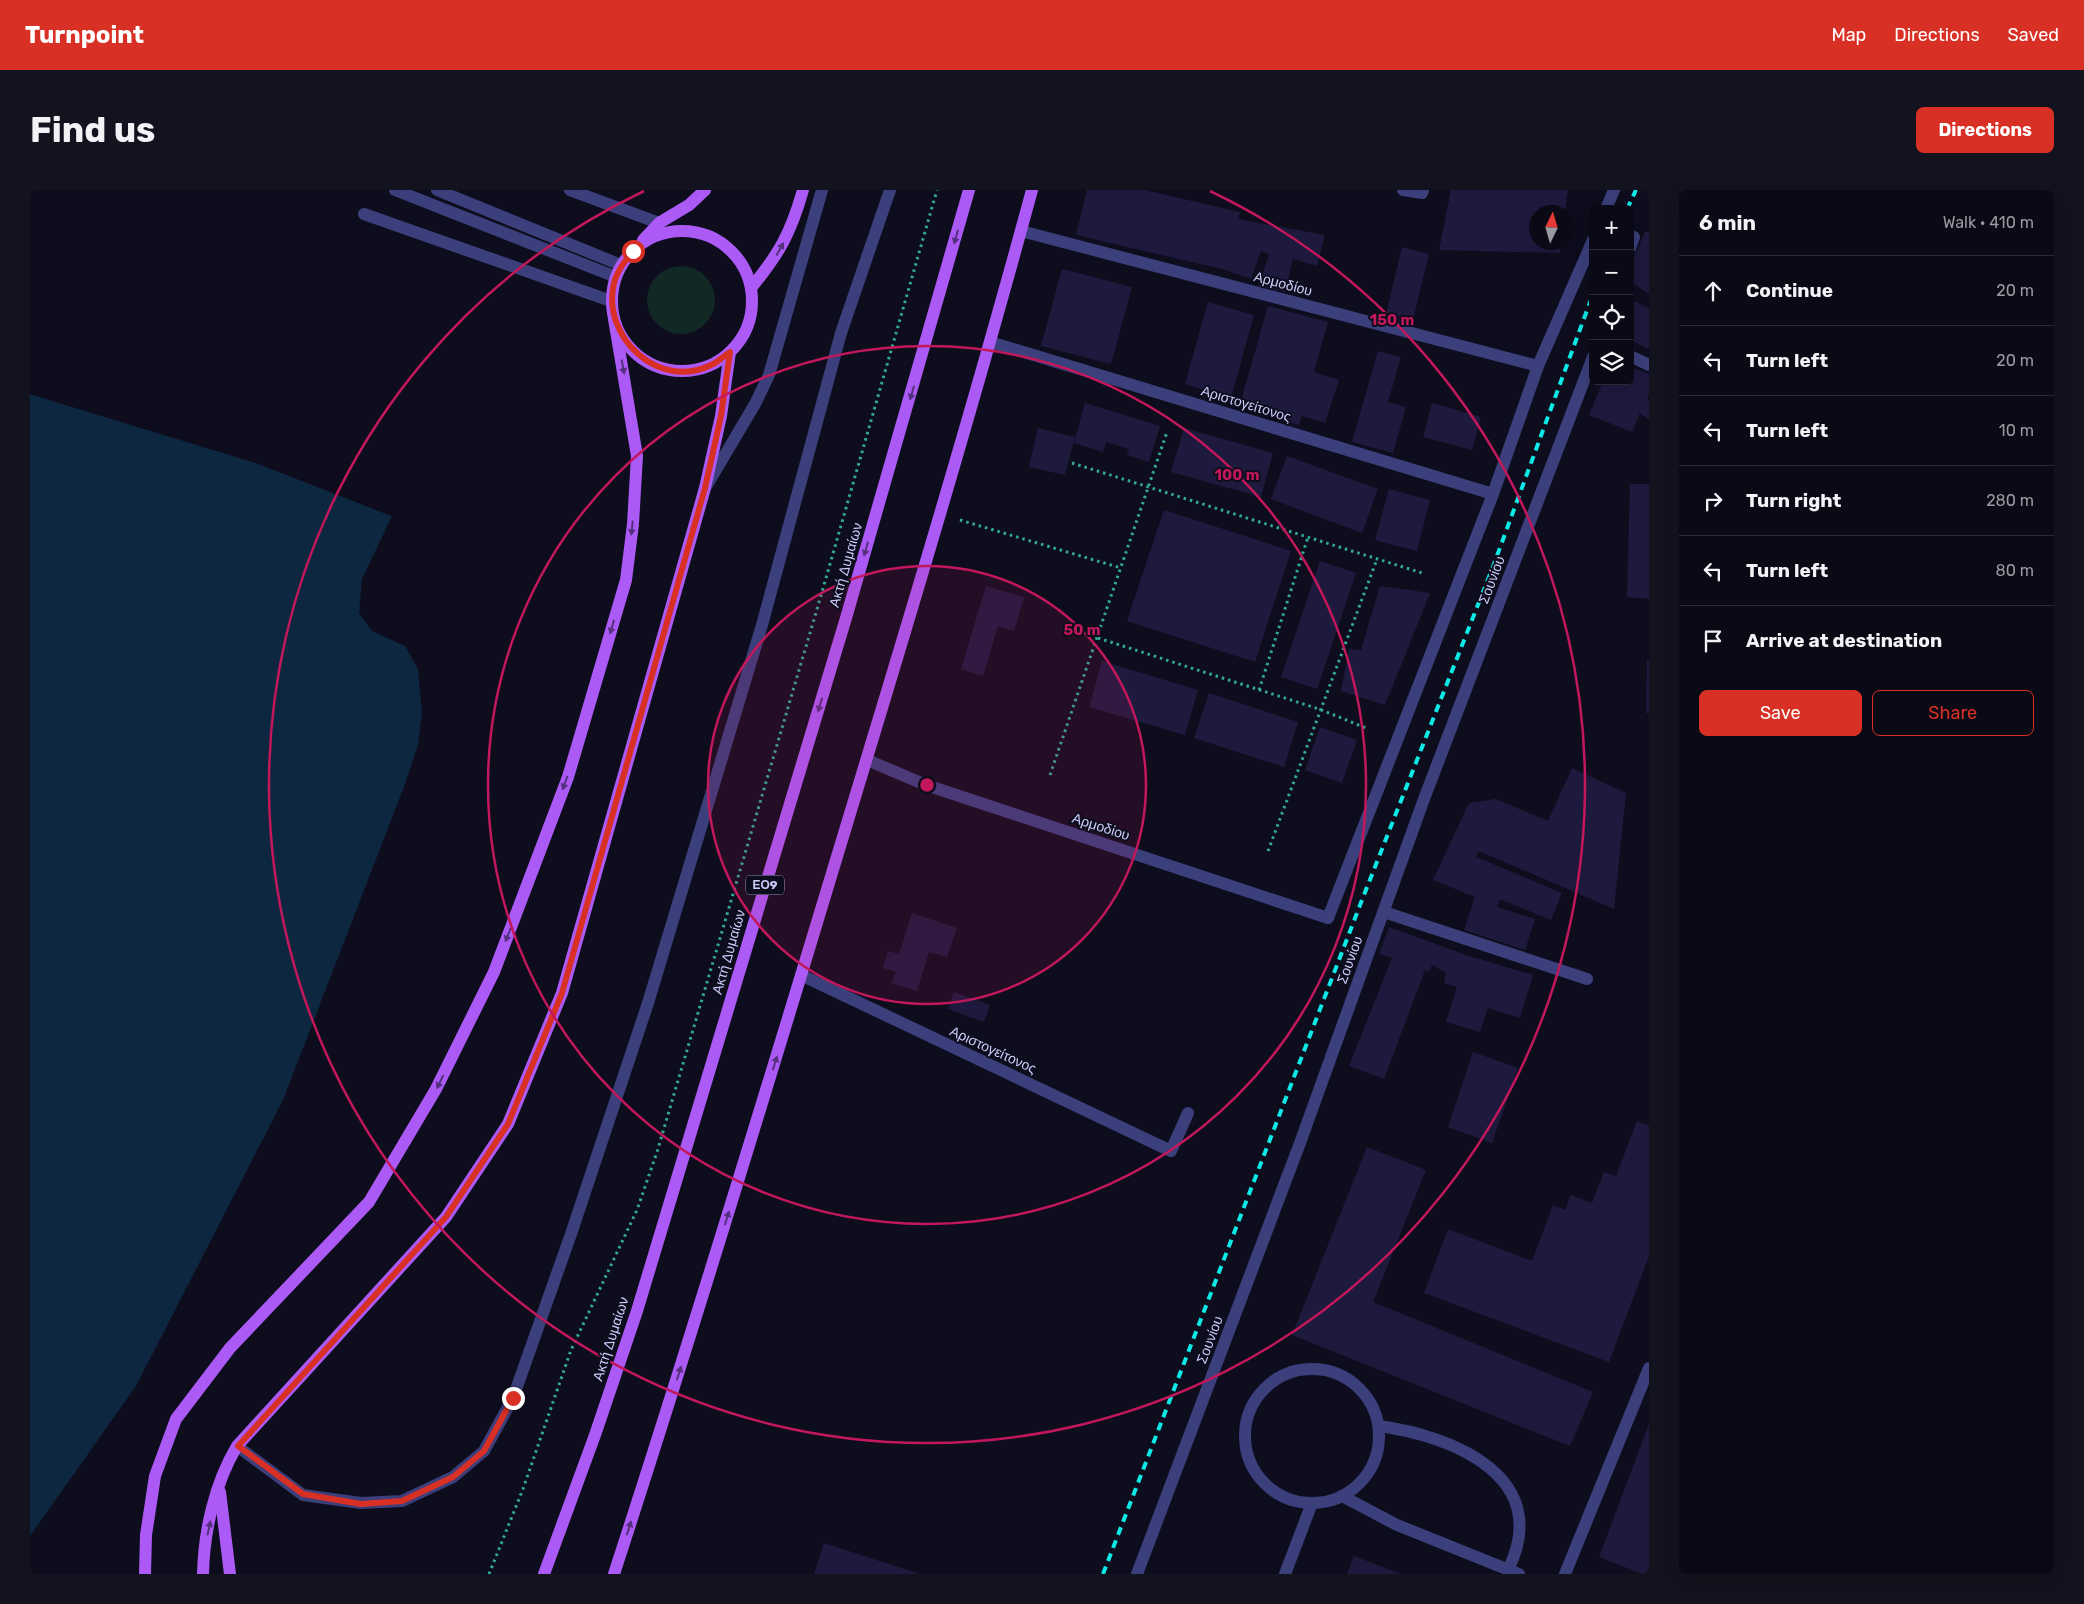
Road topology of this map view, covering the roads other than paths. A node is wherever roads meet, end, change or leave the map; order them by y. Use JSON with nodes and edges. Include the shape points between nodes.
{"nodes":[{"id":1,"x":395,"y":190,"type":"edge"},
{"id":2,"x":437,"y":190,"type":"edge"},
{"id":3,"x":570,"y":190,"type":"edge"},
{"id":4,"x":705,"y":190,"type":"edge"},
{"id":5,"x":802,"y":190,"type":"edge"},
{"id":6,"x":822,"y":190,"type":"edge"},
{"id":7,"x":890,"y":190,"type":"edge"},
{"id":8,"x":969,"y":190,"type":"edge"},
{"id":9,"x":1032,"y":190,"type":"edge"},
{"id":10,"x":1403,"y":190,"type":"edge"},
{"id":11,"x":1423,"y":190,"type":"edge"},
{"id":12,"x":1614,"y":190,"type":"edge"},
{"id":13,"x":1608,"y":205,"type":"edge"},
{"id":14,"x":364,"y":214,"type":"dead end"},
{"id":15,"x":659,"y":223,"type":"junction"},
{"id":16,"x":1021,"y":231,"type":"junction"},
{"id":17,"x":1589,"y":249,"type":"edge"},
{"id":18,"x":633,"y":251,"type":"junction"},
{"id":19,"x":619,"y":271,"type":"junction"},
{"id":20,"x":751,"y":288,"type":"junction"},
{"id":21,"x":611,"y":300,"type":"junction"},
{"id":22,"x":614,"y":319,"type":"junction"},
{"id":23,"x":990,"y":342,"type":"junction"},
{"id":24,"x":730,"y":352,"type":"junction"},
{"id":25,"x":1634,"y":358,"type":"edge"},
{"id":26,"x":1649,"y":365,"type":"edge"},
{"id":27,"x":1538,"y":366,"type":"junction"},
{"id":28,"x":1589,"y":367,"type":"edge"},
{"id":29,"x":705,"y":488,"type":"junction"},
{"id":30,"x":1492,"y":494,"type":"junction"},
{"id":31,"x":867,"y":760,"type":"junction"},
{"id":32,"x":1384,"y":912,"type":"junction"},
{"id":33,"x":801,"y":975,"type":"junction"},
{"id":34,"x":1587,"y":979,"type":"dead end"},
{"id":35,"x":1188,"y":1114,"type":"dead end"},
{"id":36,"x":1649,"y":1368,"type":"edge"},
{"id":37,"x":1379,"y":1426,"type":"junction"},
{"id":38,"x":238,"y":1446,"type":"junction"},
{"id":39,"x":218,"y":1482,"type":"junction"},
{"id":40,"x":1342,"y":1496,"type":"junction"},
{"id":41,"x":1312,"y":1503,"type":"junction"},
{"id":42,"x":1513,"y":1572,"type":"edge"},
{"id":43,"x":145,"y":1574,"type":"edge"},
{"id":44,"x":203,"y":1574,"type":"edge"},
{"id":45,"x":230,"y":1574,"type":"edge"},
{"id":46,"x":544,"y":1574,"type":"edge"},
{"id":47,"x":614,"y":1574,"type":"edge"},
{"id":48,"x":1137,"y":1574,"type":"edge"},
{"id":49,"x":1285,"y":1574,"type":"edge"},
{"id":50,"x":1565,"y":1574,"type":"edge"}],
"edges":[{"from":1,"to":19,"type":"street"},
{"from":2,"to":19,"type":"street"},
{"from":3,"to":15,"type":"street"},
{"from":4,"to":15,"type":"main road","via":[[689,205]]},
{"from":20,"to":5,"type":"main road","one_way":true,"via":[[773,261],[794,223]]},
{"from":6,"to":29,"type":"street","via":[[769,375],[756,404]]},
{"from":7,"to":38,"type":"street","via":[[841,333],[762,625],[648,1003],[513,1398],[484,1451],[453,1477],[402,1501],[361,1504],[303,1494]]},
{"from":8,"to":46,"type":"main road","name":"Ακτή Δυμαίων","number":"ΕΟ9","one_way":true,"via":[[846,618],[637,1311]]},
{"from":9,"to":16,"type":"main road"},
{"from":10,"to":11,"type":"street"},
{"from":12,"to":13,"type":"street"},
{"from":14,"to":21,"type":"street"},
{"from":15,"to":18,"type":"main road"},
{"from":16,"to":23,"type":"main road"},
{"from":16,"to":27,"type":"street","name":"Αρμοδίου"},
{"from":17,"to":27,"type":"street"},
{"from":18,"to":19,"type":"main road"},
{"from":18,"to":20,"type":"main road","via":[[657,236],[693,231],[713,238],[731,250],[744,268]]},
{"from":19,"to":21,"type":"main road"},
{"from":20,"to":24,"type":"main road","via":[[752,311],[745,334]]},
{"from":21,"to":22,"type":"main road"},
{"from":22,"to":24,"type":"main road","via":[[624,341],[641,358],[662,368],[687,371],[710,365]]},
{"from":22,"to":43,"type":"main road","one_way":true,"via":[[637,456],[633,524],[626,580],[568,777],[494,972],[436,1089],[369,1202],[230,1348],[176,1419],[155,1476],[146,1536]]},
{"from":23,"to":30,"type":"street","name":"Αριστογείτονος"},
{"from":23,"to":31,"type":"main road"},
{"from":24,"to":29,"type":"main road","via":[[721,416]]},
{"from":25,"to":26,"type":"street"},
{"from":27,"to":30,"type":"street"},
{"from":28,"to":32,"type":"street","name":"Σουνίου","via":[[1427,790]]},
{"from":29,"to":38,"type":"main road","via":[[562,993],[508,1124],[446,1217]]},
{"from":30,"to":31,"type":"street","name":"Αρμοδίου","via":[[1328,918],[926,784]]},
{"from":31,"to":33,"type":"main road"},
{"from":32,"to":34,"type":"street"},
{"from":32,"to":48,"type":"street","name":"Σουνίου"},
{"from":33,"to":35,"type":"street","name":"Αριστογείτονος","via":[[1171,1151]]},
{"from":47,"to":33,"type":"main road","one_way":true,"via":[[684,1359]]},
{"from":36,"to":50,"type":"street"},
{"from":37,"to":40,"type":"street","via":[[1379,1444],[1371,1467],[1356,1487]]},
{"from":37,"to":41,"type":"street","via":[[1375,1412],[1362,1392],[1331,1371],[1300,1370],[1272,1381],[1261,1392],[1252,1404],[1246,1426],[1250,1464],[1269,1488],[1296,1501]]},
{"from":37,"to":42,"type":"street","via":[[1416,1433],[1457,1447],[1482,1461],[1502,1478],[1516,1504],[1520,1523]]},
{"from":38,"to":39,"type":"main road"},
{"from":44,"to":39,"type":"main road","one_way":true},
{"from":39,"to":45,"type":"main road"},
{"from":40,"to":41,"type":"street"},
{"from":40,"to":42,"type":"street","via":[[1397,1525]]},
{"from":41,"to":49,"type":"street"}]}
